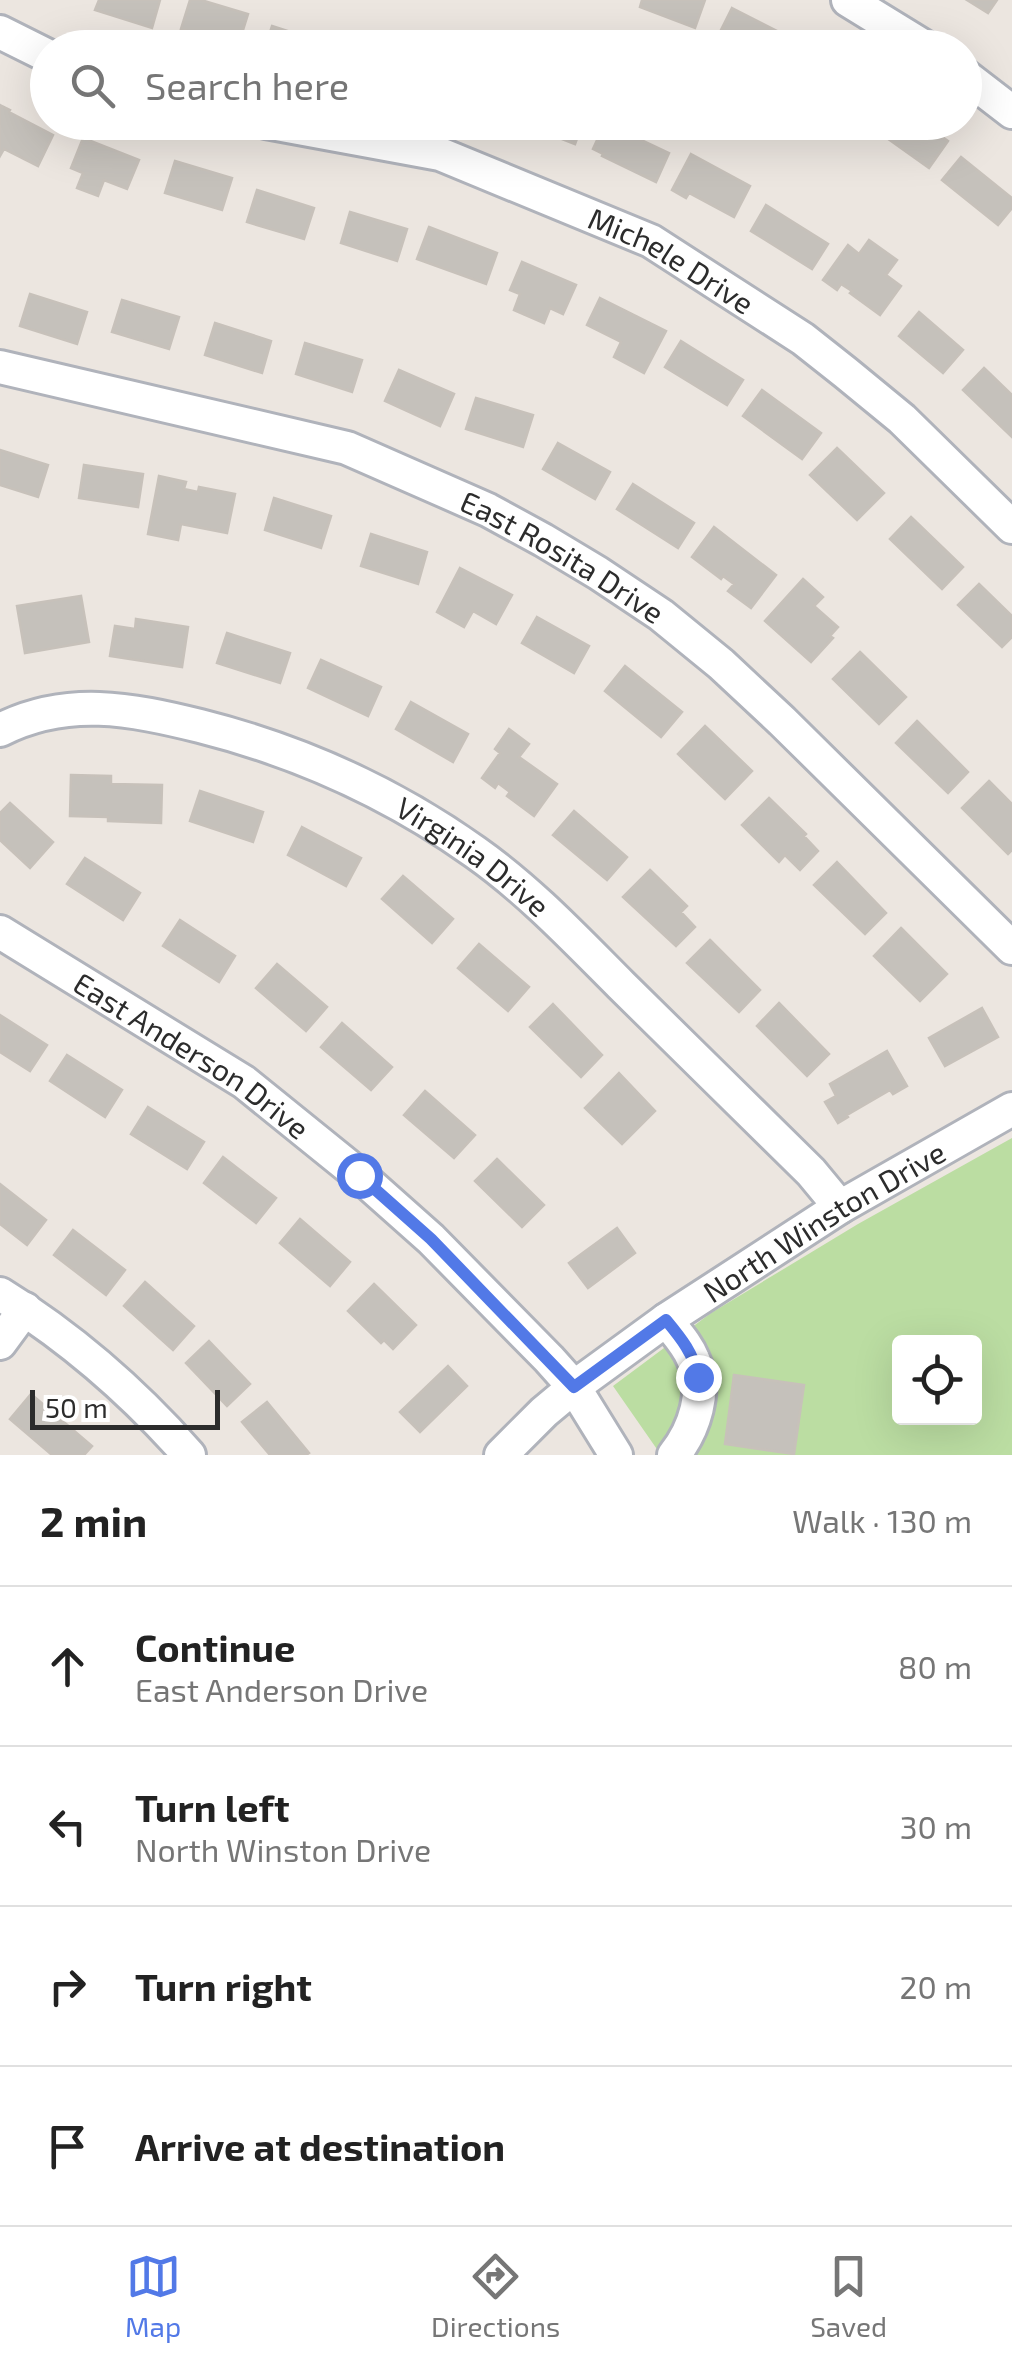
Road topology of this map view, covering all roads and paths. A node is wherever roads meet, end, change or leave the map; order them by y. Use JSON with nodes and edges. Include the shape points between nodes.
{"nodes":[{"id":1,"x":848,"y":0,"type":"edge"},
{"id":2,"x":897,"y":30,"type":"edge"},
{"id":3,"x":0,"y":32,"type":"edge"},
{"id":4,"x":30,"y":47,"type":"edge"},
{"id":5,"x":982,"y":89,"type":"edge"},
{"id":6,"x":1012,"y":112,"type":"edge"},
{"id":7,"x":364,"y":140,"type":"edge"},
{"id":8,"x":0,"y":367,"type":"edge"},
{"id":9,"x":1012,"y":527,"type":"edge"},
{"id":10,"x":0,"y":730,"type":"edge"},
{"id":11,"x":0,"y":932,"type":"edge"},
{"id":12,"x":1012,"y":948,"type":"edge"},
{"id":13,"x":1012,"y":1109,"type":"edge"},
{"id":14,"x":840,"y":1207,"type":"junction"},
{"id":15,"x":12,"y":1301,"type":"edge"},
{"id":16,"x":666,"y":1320,"type":"junction"},
{"id":17,"x":0,"y":1344,"type":"edge"},
{"id":18,"x":574,"y":1387,"type":"junction"},
{"id":19,"x":189,"y":1455,"type":"edge"},
{"id":20,"x":501,"y":1455,"type":"edge"},
{"id":21,"x":616,"y":1455,"type":"edge"},
{"id":22,"x":674,"y":1455,"type":"edge"}],
"edges":[{"from":1,"to":2,"type":"street"},
{"from":3,"to":4,"type":"street"},
{"from":5,"to":6,"type":"street"},
{"from":7,"to":9,"type":"street","name":"Michele Drive","via":[[440,154],[651,241],[846,372]]},
{"from":8,"to":12,"type":"street","name":"East Rosita Drive","via":[[347,448],[543,540],[661,615],[721,664]]},
{"from":10,"to":14,"type":"street","name":"Virginia Drive","via":[[68,710],[119,709],[245,738],[388,798],[474,851],[552,917]]},
{"from":11,"to":18,"type":"street","name":"East Anderson Drive","via":[[244,1082],[431,1239]]},
{"from":13,"to":14,"type":"street","name":"North Winston Drive"},
{"from":14,"to":16,"type":"street","name":"North Winston Drive"},
{"from":15,"to":17,"type":"street"},
{"from":15,"to":19,"type":"street","via":[[100,1367]]},
{"from":16,"to":18,"type":"street","name":"North Winston Drive"},
{"from":16,"to":22,"type":"street","via":[[686,1345],[698,1377],[692,1424]]},
{"from":18,"to":20,"type":"street","name":"North Winston Drive"},
{"from":18,"to":21,"type":"street","name":"East Anderson Drive"}]}
